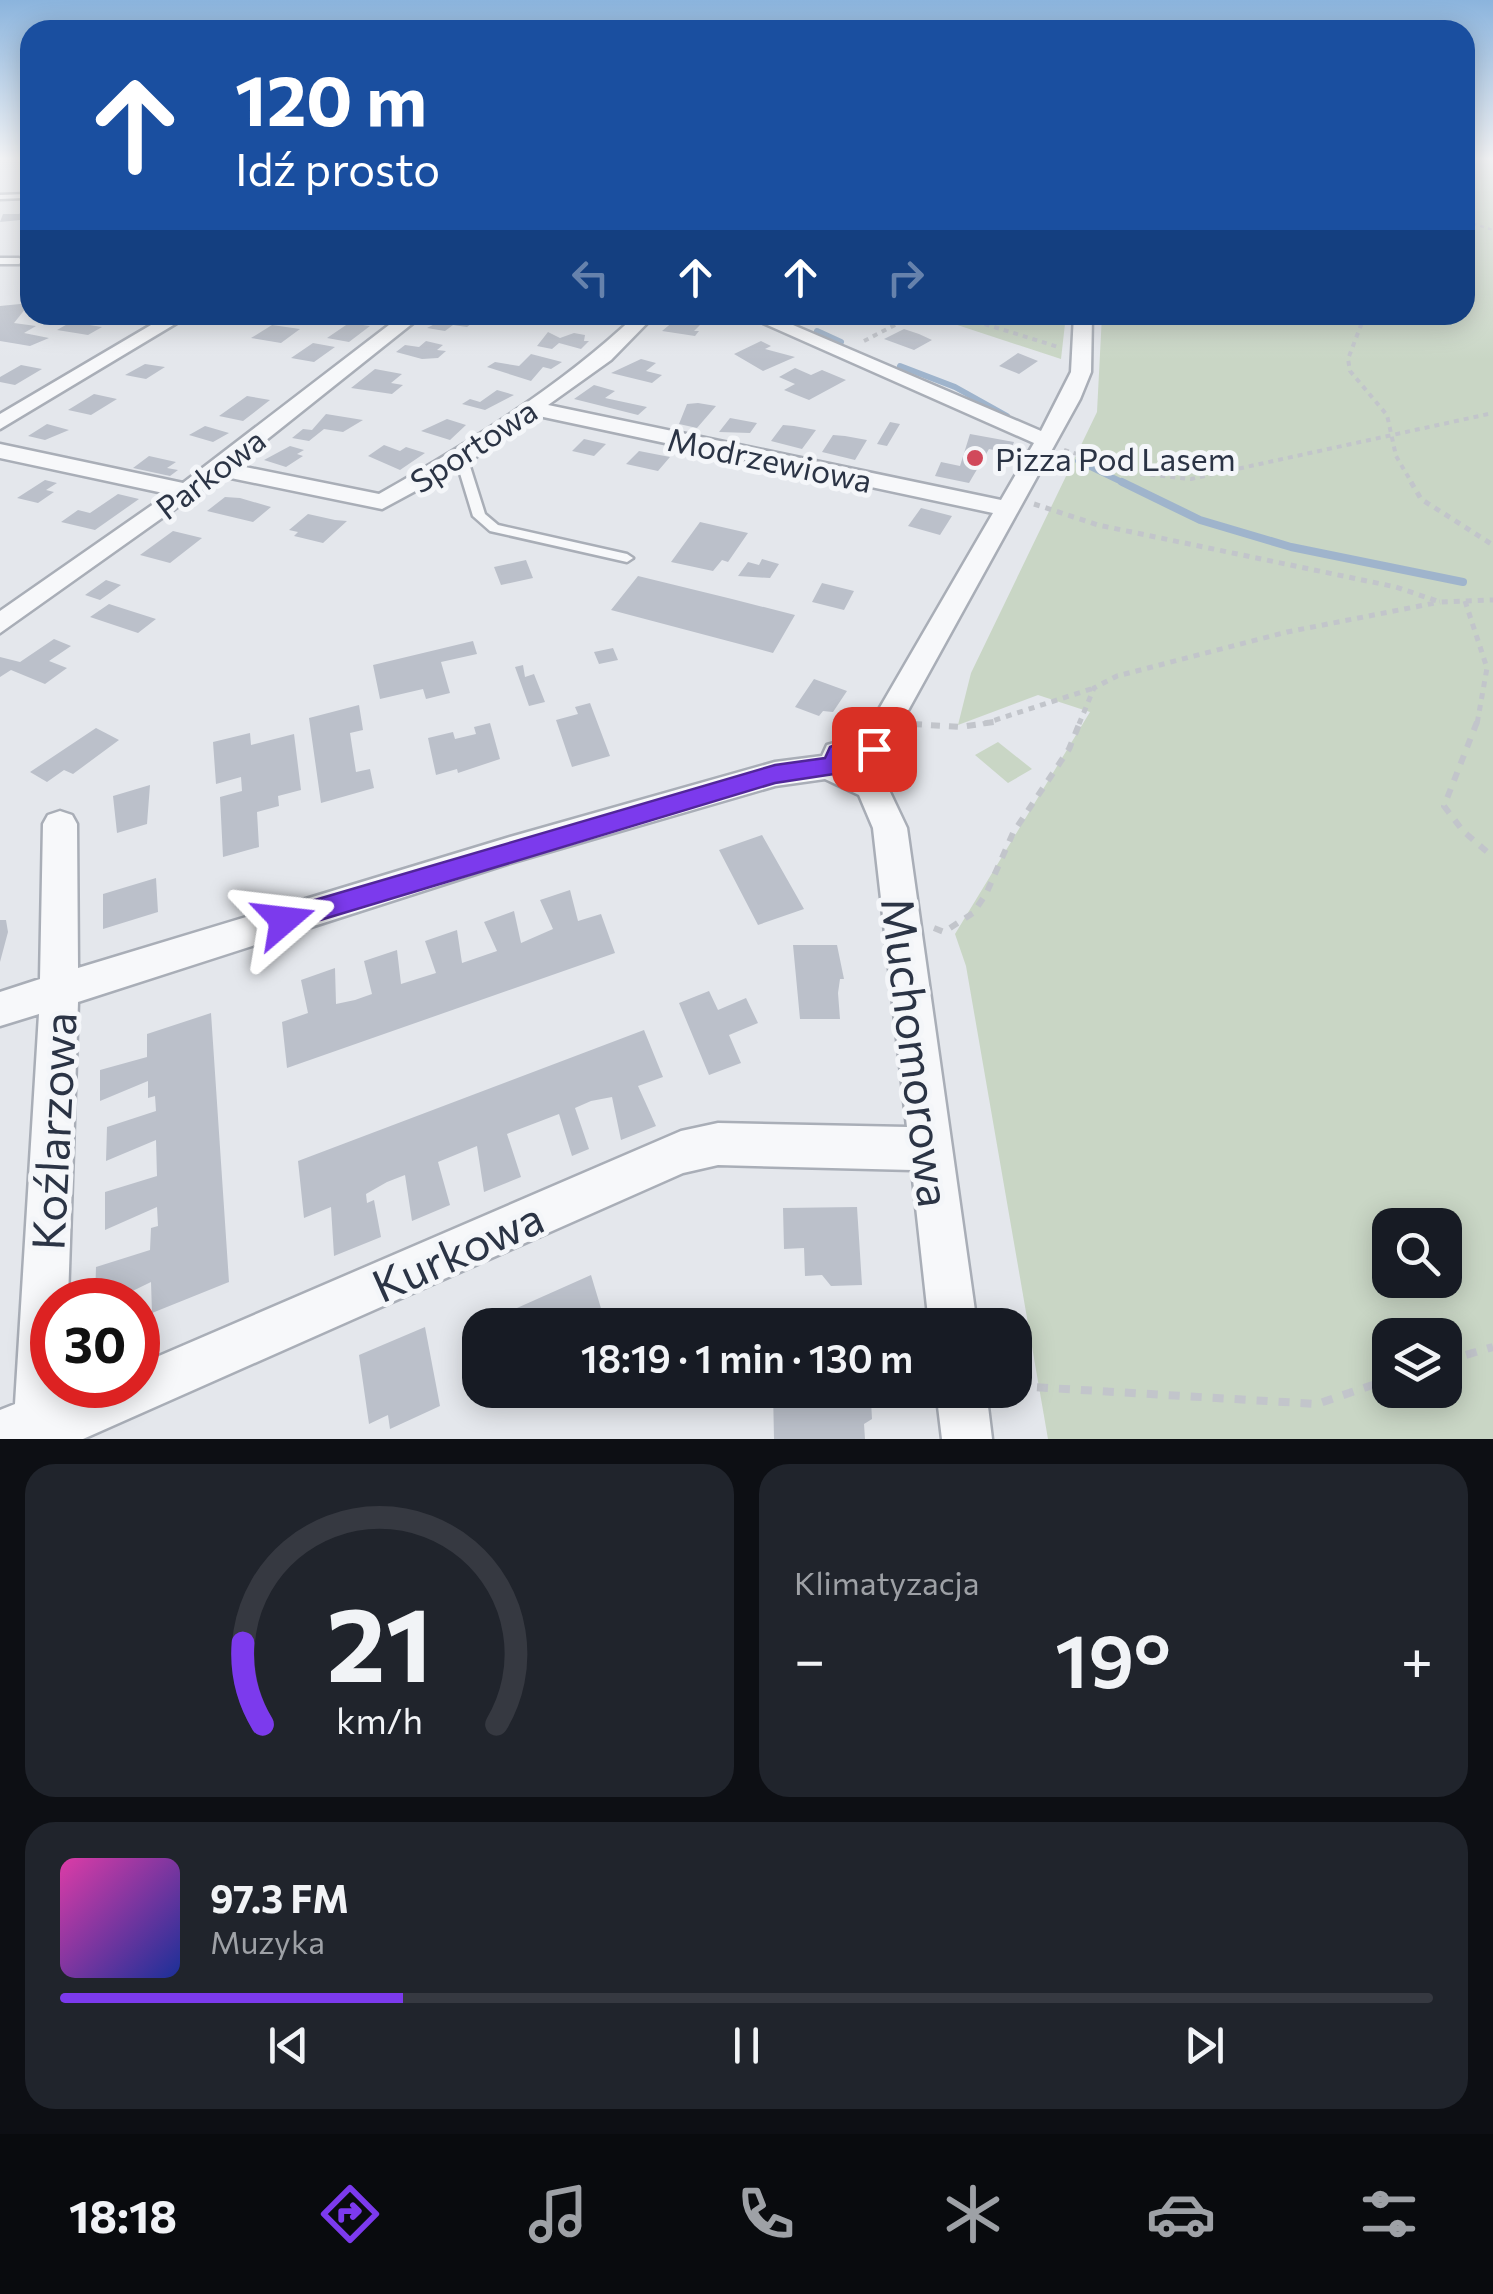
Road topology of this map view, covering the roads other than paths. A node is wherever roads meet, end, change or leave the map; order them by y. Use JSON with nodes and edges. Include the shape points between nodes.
{"nodes":[{"id":1,"x":0,"y":261,"type":"edge"},
{"id":2,"x":19,"y":261,"type":"dead end"},
{"id":3,"x":164,"y":325,"type":"edge"},
{"id":4,"x":401,"y":325,"type":"edge"},
{"id":5,"x":636,"y":325,"type":"edge"},
{"id":6,"x":777,"y":325,"type":"edge"},
{"id":7,"x":1083,"y":325,"type":"edge"},
{"id":8,"x":530,"y":408,"type":"junction"},
{"id":9,"x":0,"y":423,"type":"edge"},
{"id":10,"x":1056,"y":446,"type":"junction"},
{"id":11,"x":0,"y":451,"type":"edge"},
{"id":12,"x":462,"y":457,"type":"junction"},
{"id":13,"x":216,"y":468,"type":"junction"},
{"id":14,"x":187,"y":491,"type":"junction"},
{"id":15,"x":1022,"y":507,"type":"junction"},
{"id":16,"x":627,"y":558,"type":"dead end"},
{"id":17,"x":0,"y":624,"type":"edge"},
{"id":18,"x":858,"y":766,"type":"junction"},
{"id":19,"x":60,"y":824,"type":"dead end"},
{"id":20,"x":59,"y":990,"type":"junction"},
{"id":21,"x":0,"y":1009,"type":"edge"},
{"id":22,"x":931,"y":1149,"type":"junction"},
{"id":23,"x":951,"y":1308,"type":"edge"},
{"id":24,"x":963,"y":1408,"type":"edge"},
{"id":25,"x":26,"y":1431,"type":"edge"},
{"id":26,"x":967,"y":1439,"type":"edge"}],
"edges":[{"from":1,"to":2,"type":"lane"},
{"from":3,"to":9,"type":"street"},
{"from":4,"to":13,"type":"street","name":"Parkowa"},
{"from":5,"to":8,"type":"street","name":"Sportowa"},
{"from":6,"to":10,"type":"street"},
{"from":7,"to":10,"type":"street","via":[[1081,372]]},
{"from":8,"to":12,"type":"street","name":"Sportowa"},
{"from":8,"to":15,"type":"street","name":"Modrzewiowa"},
{"from":10,"to":15,"type":"street"},
{"from":11,"to":14,"type":"street"},
{"from":12,"to":13,"type":"street","name":"Sportowa","via":[[382,502]]},
{"from":12,"to":16,"type":"lane","via":[[478,516],[494,528]]},
{"from":13,"to":14,"type":"street","name":"Parkowa"},
{"from":14,"to":17,"type":"street","name":"Parkowa"},
{"from":15,"to":18,"type":"street"},
{"from":18,"to":20,"type":"street","via":[[775,774]]},
{"from":18,"to":22,"type":"street","name":"Muchomorowa","via":[[890,828]]},
{"from":19,"to":20,"type":"street","name":"Koźlarzowa"},
{"from":20,"to":21,"type":"street"},
{"from":20,"to":25,"type":"street","name":"Koźlarzowa"},
{"from":22,"to":23,"type":"street","name":"Muchomorowa"},
{"from":22,"to":25,"type":"street","name":"Kurkowa","via":[[718,1144],[682,1152],[75,1417]]},
{"from":24,"to":26,"type":"street"}]}
